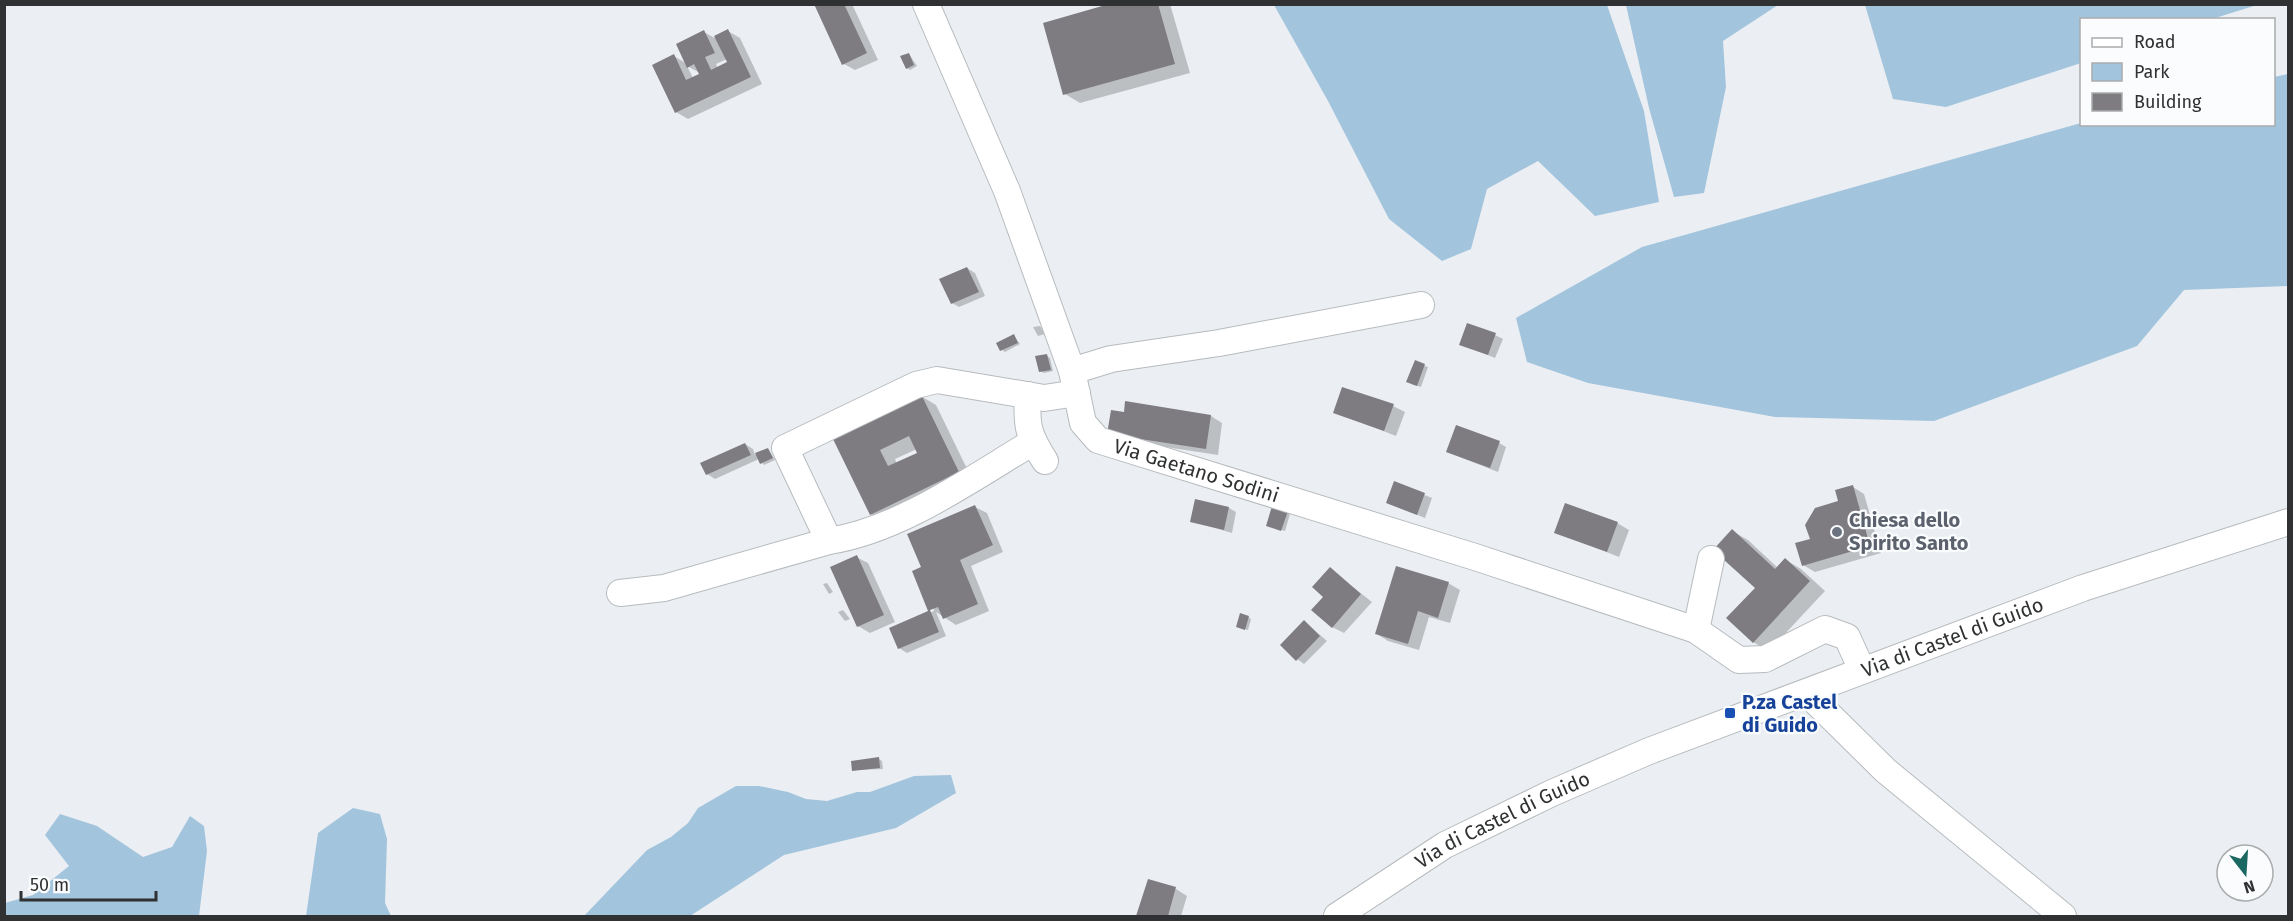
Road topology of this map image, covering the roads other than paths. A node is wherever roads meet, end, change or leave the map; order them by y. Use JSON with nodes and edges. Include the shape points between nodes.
{"nodes":[{"id":1,"x":926,"y":4,"type":"edge"},
{"id":2,"x":1421,"y":305,"type":"dead end"},
{"id":3,"x":1075,"y":382,"type":"junction"},
{"id":4,"x":1028,"y":395,"type":"junction"},
{"id":5,"x":2289,"y":522,"type":"edge"},
{"id":6,"x":829,"y":541,"type":"junction"},
{"id":7,"x":1711,"y":559,"type":"dead end"},
{"id":8,"x":620,"y":593,"type":"dead end"},
{"id":9,"x":1696,"y":630,"type":"junction"},
{"id":10,"x":1862,"y":670,"type":"junction"},
{"id":11,"x":1808,"y":694,"type":"junction"},
{"id":12,"x":1337,"y":916,"type":"edge"},
{"id":13,"x":2063,"y":916,"type":"edge"}],
"edges":[{"from":1,"to":3,"type":"street","name":"Via Gaetano Sodini","via":[[1007,191]]},
{"from":2,"to":3,"type":"street","via":[[1111,359]]},
{"from":3,"to":4,"type":"street","via":[[1044,398]]},
{"from":3,"to":9,"type":"street","name":"Via Gaetano Sodini","via":[[1086,430],[1104,443],[1475,557]]},
{"from":4,"to":6,"type":"street","via":[[1026,424],[1039,452],[889,524]]},
{"from":4,"to":6,"type":"street","via":[[937,380],[916,385],[785,448]]},
{"from":5,"to":10,"type":"street","name":"Via di Castel di Guido","via":[[2083,588]]},
{"from":6,"to":8,"type":"street","via":[[664,588]]},
{"from":7,"to":9,"type":"street"},
{"from":9,"to":10,"type":"street","name":"Via Gaetano Sodini","via":[[1739,660],[1765,659],[1825,628],[1847,636]]},
{"from":10,"to":11,"type":"street","name":"Via di Castel di Guido"},
{"from":11,"to":12,"type":"street","name":"Via di Castel di Guido","via":[[1649,752],[1533,802],[1428,855]]},
{"from":11,"to":13,"type":"street","via":[[1886,771]]}]}
